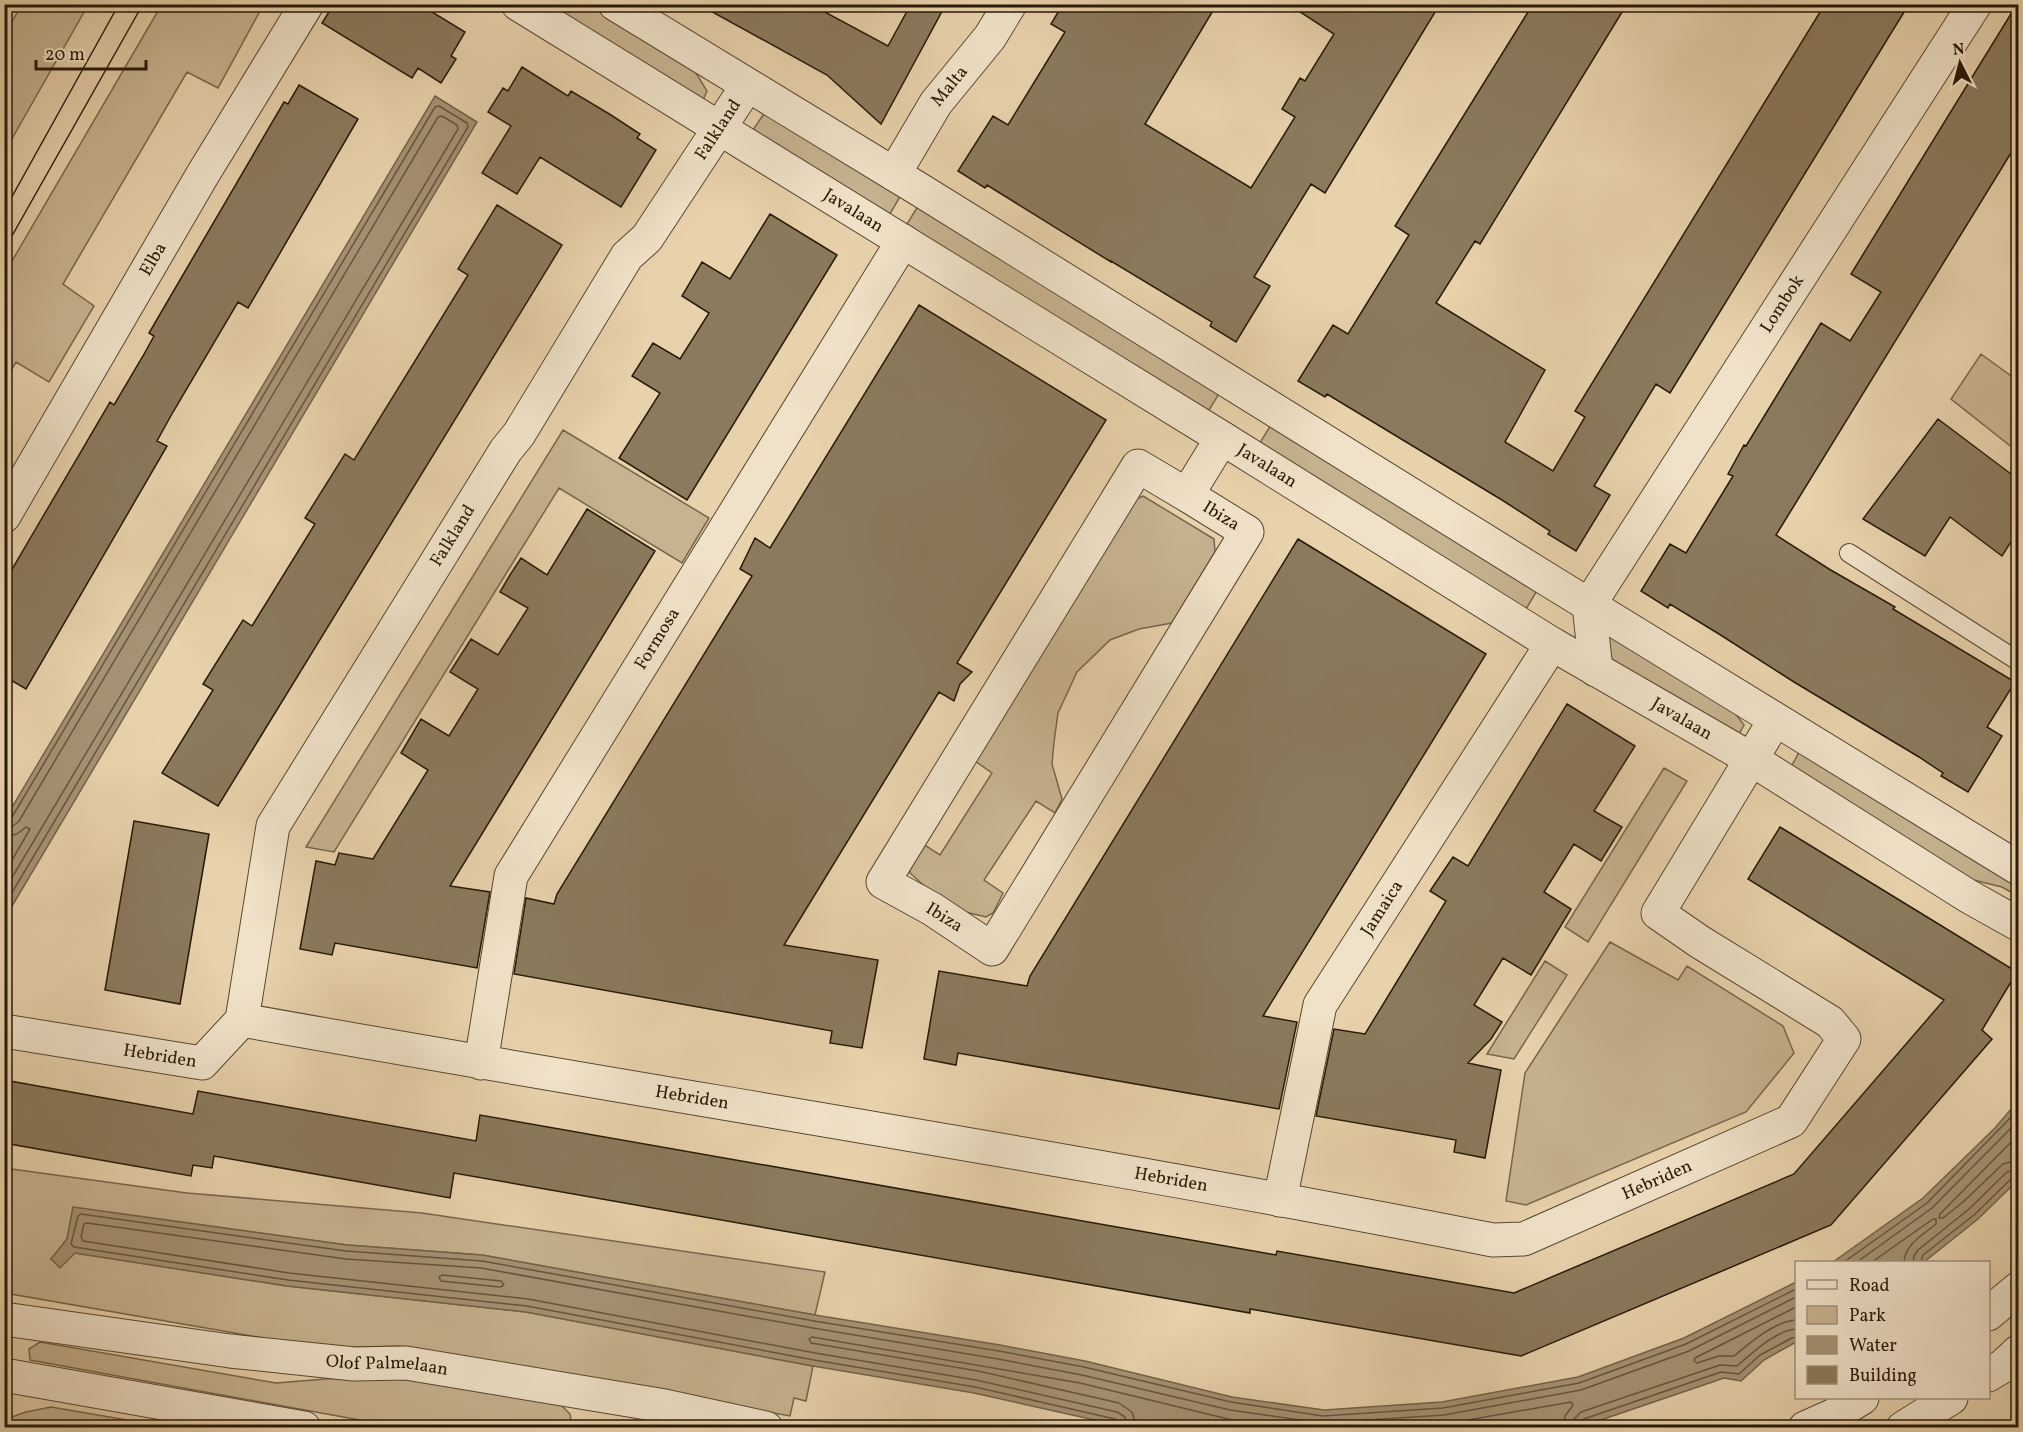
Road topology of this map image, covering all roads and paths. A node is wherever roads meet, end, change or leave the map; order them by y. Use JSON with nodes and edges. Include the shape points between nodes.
{"nodes":[{"id":1,"x":307,"y":4,"type":"edge"},
{"id":2,"x":518,"y":4,"type":"edge"},
{"id":3,"x":615,"y":4,"type":"edge"},
{"id":4,"x":1010,"y":4,"type":"edge"},
{"id":5,"x":1975,"y":4,"type":"edge"},
{"id":6,"x":747,"y":86,"type":"junction"},
{"id":7,"x":719,"y":127,"type":"junction"},
{"id":8,"x":894,"y":174,"type":"junction"},
{"id":9,"x":903,"y":241,"type":"junction"},
{"id":10,"x":1222,"y":438,"type":"junction"},
{"id":11,"x":1187,"y":495,"type":"junction"},
{"id":12,"x":4,"y":516,"type":"edge"},
{"id":13,"x":1849,"y":554,"type":"dead end"},
{"id":14,"x":1589,"y":604,"type":"junction"},
{"id":15,"x":1552,"y":644,"type":"junction"},
{"id":16,"x":2019,"y":661,"type":"edge"},
{"id":17,"x":1596,"y":670,"type":"junction"},
{"id":18,"x":1775,"y":720,"type":"junction"},
{"id":19,"x":1751,"y":759,"type":"junction"},
{"id":20,"x":2019,"y":868,"type":"edge"},
{"id":21,"x":2019,"y":924,"type":"edge"},
{"id":22,"x":242,"y":1020,"type":"junction"},
{"id":23,"x":4,"y":1031,"type":"edge"},
{"id":24,"x":481,"y":1063,"type":"junction"},
{"id":25,"x":1280,"y":1200,"type":"junction"},
{"id":26,"x":2019,"y":1289,"type":"edge"},
{"id":27,"x":1990,"y":1313,"type":"edge"},
{"id":28,"x":4,"y":1319,"type":"edge"},
{"id":29,"x":2019,"y":1352,"type":"edge"},
{"id":30,"x":1990,"y":1374,"type":"edge"},
{"id":31,"x":4,"y":1375,"type":"edge"},
{"id":32,"x":1860,"y":1399,"type":"edge"},
{"id":33,"x":1950,"y":1399,"type":"edge"},
{"id":34,"x":661,"y":1420,"type":"edge"},
{"id":35,"x":304,"y":1428,"type":"edge"},
{"id":36,"x":766,"y":1428,"type":"edge"},
{"id":37,"x":1805,"y":1428,"type":"edge"},
{"id":38,"x":1903,"y":1428,"type":"edge"}],
"edges":[{"from":1,"to":12,"type":"street","name":"Elba","via":[[208,164]]},
{"from":2,"to":7,"type":"street","name":"Javalaan"},
{"from":3,"to":6,"type":"street"},
{"from":4,"to":8,"type":"street","name":"Malta","via":[[990,37],[936,103]]},
{"from":5,"to":14,"type":"street","name":"Lombok"},
{"from":6,"to":7,"type":"street","name":"Falkland"},
{"from":6,"to":8,"type":"street"},
{"from":7,"to":9,"type":"street","name":"Javalaan"},
{"from":7,"to":22,"type":"street","name":"Falkland","via":[[647,238],[627,256],[273,826]]},
{"from":8,"to":14,"type":"street"},
{"from":9,"to":10,"type":"street","name":"Javalaan"},
{"from":9,"to":24,"type":"street","name":"Formosa","via":[[511,876]]},
{"from":10,"to":11,"type":"street","name":"Ibiza"},
{"from":10,"to":15,"type":"street","name":"Javalaan"},
{"from":11,"to":11,"type":"street","name":"Ibiza","via":[[1138,466],[883,882],[992,949],[1247,532]]},
{"from":13,"to":16,"type":"lane"},
{"from":14,"to":17,"type":"street"},
{"from":14,"to":18,"type":"street"},
{"from":15,"to":17,"type":"street","name":"Javalaan"},
{"from":15,"to":25,"type":"street","name":"Jamaica","via":[[1320,1005]]},
{"from":17,"to":19,"type":"street","name":"Javalaan"},
{"from":18,"to":19,"type":"street","name":"Hebriden"},
{"from":18,"to":20,"type":"street"},
{"from":19,"to":21,"type":"street","name":"Javalaan"},
{"from":19,"to":25,"type":"street","name":"Hebriden","via":[[1658,913],[1830,1022],[1844,1039],[1791,1121],[1524,1239],[1493,1240]]},
{"from":22,"to":23,"type":"street","name":"Hebriden","via":[[202,1063]]},
{"from":22,"to":24,"type":"street","name":"Hebriden"},
{"from":24,"to":25,"type":"street","name":"Hebriden"},
{"from":26,"to":27,"type":"street"},
{"from":28,"to":34,"type":"street","name":"Olof Palmelaan","via":[[230,1351],[354,1364],[406,1363]]},
{"from":29,"to":30,"type":"street"},
{"from":31,"to":35,"type":"street"},
{"from":32,"to":37,"type":"street"},
{"from":33,"to":38,"type":"street"},
{"from":34,"to":36,"type":"street","name":"Olof Palmelaan"}]}
